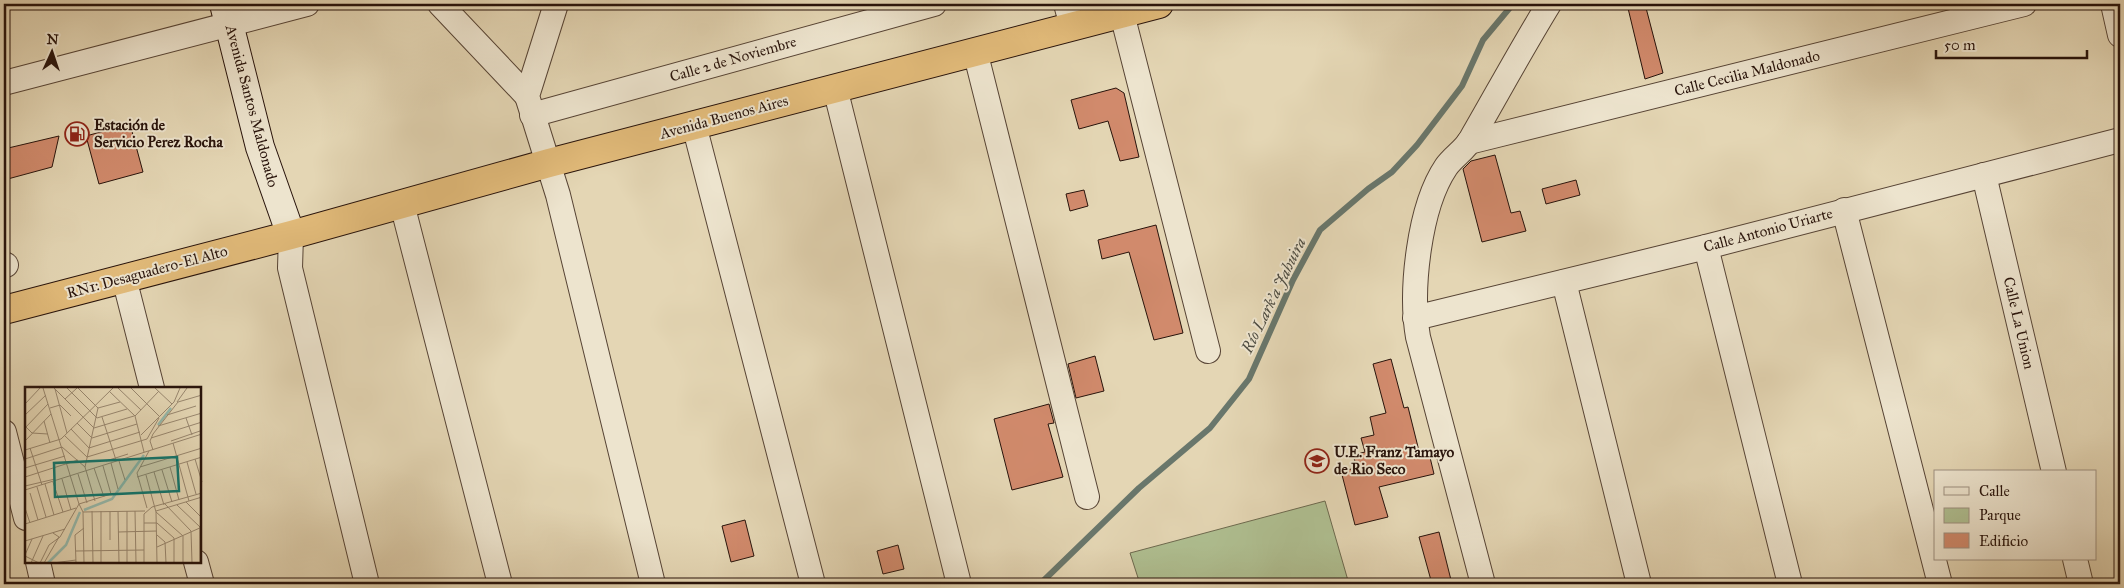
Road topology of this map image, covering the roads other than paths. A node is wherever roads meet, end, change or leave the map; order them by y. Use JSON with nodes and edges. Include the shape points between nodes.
{"nodes":[{"id":1,"x":307,"y":4,"type":"edge"},
{"id":2,"x":440,"y":4,"type":"edge"},
{"id":3,"x":556,"y":4,"type":"edge"},
{"id":4,"x":934,"y":4,"type":"edge"},
{"id":5,"x":1159,"y":4,"type":"edge"},
{"id":6,"x":1549,"y":4,"type":"edge"},
{"id":7,"x":2024,"y":4,"type":"edge"},
{"id":8,"x":2113,"y":4,"type":"edge"},
{"id":9,"x":227,"y":14,"type":"edge"},
{"id":10,"x":1122,"y":14,"type":"junction"},
{"id":11,"x":1069,"y":15,"type":"edge"},
{"id":12,"x":2120,"y":35,"type":"edge"},
{"id":13,"x":974,"y":51,"type":"junction"},
{"id":14,"x":4,"y":82,"type":"edge"},
{"id":15,"x":834,"y":88,"type":"junction"},
{"id":16,"x":530,"y":105,"type":"junction"},
{"id":17,"x":694,"y":125,"type":"junction"},
{"id":18,"x":2120,"y":140,"type":"edge"},
{"id":19,"x":1469,"y":142,"type":"junction"},
{"id":20,"x":549,"y":162,"type":"junction"},
{"id":21,"x":1984,"y":175,"type":"junction"},
{"id":22,"x":402,"y":204,"type":"junction"},
{"id":23,"x":1844,"y":210,"type":"junction"},
{"id":24,"x":291,"y":235,"type":"junction"},
{"id":25,"x":1706,"y":247,"type":"junction"},
{"id":26,"x":124,"y":278,"type":"junction"},
{"id":27,"x":1564,"y":282,"type":"junction"},
{"id":28,"x":4,"y":310,"type":"edge"},
{"id":29,"x":1415,"y":318,"type":"junction"},
{"id":30,"x":1208,"y":350,"type":"dead end"},
{"id":31,"x":152,"y":387,"type":"edge"},
{"id":32,"x":4,"y":432,"type":"edge"},
{"id":33,"x":2054,"y":470,"type":"edge"},
{"id":34,"x":1087,"y":497,"type":"dead end"},
{"id":35,"x":25,"y":514,"type":"edge"},
{"id":36,"x":2075,"y":560,"type":"edge"},
{"id":37,"x":38,"y":563,"type":"edge"},
{"id":38,"x":196,"y":563,"type":"edge"},
{"id":39,"x":44,"y":584,"type":"edge"},
{"id":40,"x":202,"y":584,"type":"edge"},
{"id":41,"x":367,"y":584,"type":"edge"},
{"id":42,"x":500,"y":584,"type":"edge"},
{"id":43,"x":653,"y":584,"type":"edge"},
{"id":44,"x":812,"y":584,"type":"edge"},
{"id":45,"x":955,"y":584,"type":"edge"},
{"id":46,"x":1483,"y":584,"type":"edge"},
{"id":47,"x":1639,"y":584,"type":"edge"},
{"id":48,"x":1790,"y":584,"type":"edge"},
{"id":49,"x":1940,"y":584,"type":"edge"},
{"id":50,"x":2081,"y":584,"type":"edge"}],
"edges":[{"from":1,"to":9,"type":"street"},
{"from":2,"to":16,"type":"street"},
{"from":3,"to":16,"type":"street"},
{"from":4,"to":16,"type":"street","name":"Calle 2 de Noviembre"},
{"from":5,"to":10,"type":"highway","name":"Avenida Buenos Aires"},
{"from":6,"to":19,"type":"street"},
{"from":7,"to":19,"type":"street","name":"Calle Cecilia Maldonado"},
{"from":8,"to":12,"type":"street"},
{"from":9,"to":14,"type":"street"},
{"from":9,"to":24,"type":"street","name":"Avenida Santos Maldonado","via":[[260,147]]},
{"from":10,"to":11,"type":"highway","name":"Avenida Buenos Aires"},
{"from":10,"to":30,"type":"street"},
{"from":11,"to":13,"type":"highway","name":"Avenida Buenos Aires"},
{"from":13,"to":15,"type":"highway","name":"Avenida Buenos Aires"},
{"from":13,"to":34,"type":"street"},
{"from":15,"to":17,"type":"highway","name":"Avenida Buenos Aires"},
{"from":15,"to":45,"type":"street","via":[[958,580]]},
{"from":16,"to":20,"type":"street"},
{"from":17,"to":20,"type":"highway","name":"Avenida Buenos Aires"},
{"from":17,"to":44,"type":"street"},
{"from":18,"to":21,"type":"street","name":"Calle Antonio Uriarte"},
{"from":19,"to":29,"type":"street","via":[[1446,168],[1430,205],[1418,249]]},
{"from":20,"to":22,"type":"highway","name":"Avenida Buenos Aires"},
{"from":20,"to":43,"type":"street"},
{"from":21,"to":23,"type":"street","name":"Calle Antonio Uriarte"},
{"from":21,"to":33,"type":"street","name":"Calle La Union"},
{"from":22,"to":24,"type":"highway","name":"Avenida Buenos Aires"},
{"from":22,"to":42,"type":"street"},
{"from":23,"to":25,"type":"street","name":"Calle Antonio Uriarte"},
{"from":23,"to":49,"type":"street"},
{"from":24,"to":26,"type":"highway","name":"RN1: Desaguadero-El Alto"},
{"from":24,"to":41,"type":"street","via":[[290,268]]},
{"from":25,"to":27,"type":"street","name":"Calle Antonio Uriarte"},
{"from":25,"to":48,"type":"street"},
{"from":26,"to":28,"type":"highway","name":"RN1: Desaguadero-El Alto"},
{"from":26,"to":31,"type":"street"},
{"from":27,"to":29,"type":"street","name":"Calle Antonio Uriarte"},
{"from":27,"to":47,"type":"street"},
{"from":29,"to":46,"type":"street"},
{"from":32,"to":35,"type":"street"},
{"from":36,"to":50,"type":"street"},
{"from":37,"to":39,"type":"street"},
{"from":38,"to":40,"type":"street"}]}
